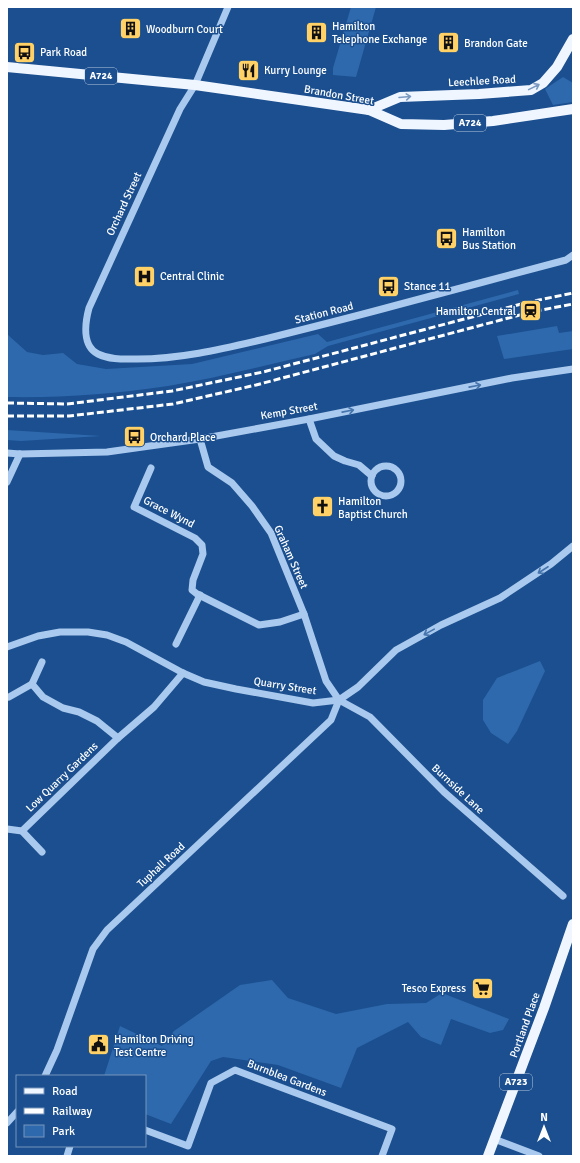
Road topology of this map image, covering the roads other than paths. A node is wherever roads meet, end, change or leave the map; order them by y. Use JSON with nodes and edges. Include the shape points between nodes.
{"nodes":[{"id":1,"x":228,"y":7,"type":"edge"},
{"id":2,"x":573,"y":39,"type":"edge"},
{"id":3,"x":7,"y":67,"type":"edge"},
{"id":4,"x":195,"y":85,"type":"junction"},
{"id":5,"x":573,"y":109,"type":"edge"},
{"id":6,"x":369,"y":110,"type":"junction"},
{"id":7,"x":573,"y":255,"type":"edge"},
{"id":8,"x":86,"y":336,"type":"joint"},
{"id":9,"x":573,"y":369,"type":"edge"},
{"id":10,"x":309,"y":419,"type":"junction"},
{"id":11,"x":200,"y":438,"type":"junction"},
{"id":12,"x":7,"y":453,"type":"edge"},
{"id":13,"x":20,"y":454,"type":"junction"},
{"id":14,"x":151,"y":468,"type":"dead end"},
{"id":15,"x":372,"y":476,"type":"junction"},
{"id":16,"x":7,"y":482,"type":"edge"},
{"id":17,"x":573,"y":546,"type":"edge"},
{"id":18,"x":200,"y":595,"type":"junction"},
{"id":19,"x":304,"y":614,"type":"junction"},
{"id":20,"x":176,"y":644,"type":"dead end"},
{"id":21,"x":7,"y":647,"type":"edge"},
{"id":22,"x":42,"y":662,"type":"dead end"},
{"id":23,"x":183,"y":673,"type":"junction"},
{"id":24,"x":32,"y":684,"type":"junction"},
{"id":25,"x":9,"y":697,"type":"dead end"},
{"id":26,"x":338,"y":700,"type":"junction"},
{"id":27,"x":118,"y":738,"type":"junction"},
{"id":28,"x":7,"y":829,"type":"edge"},
{"id":29,"x":22,"y":831,"type":"junction"},
{"id":30,"x":42,"y":852,"type":"dead end"},
{"id":31,"x":563,"y":896,"type":"dead end"},
{"id":32,"x":573,"y":924,"type":"edge"},
{"id":33,"x":45,"y":1075,"type":"edge"},
{"id":34,"x":16,"y":1113,"type":"edge"},
{"id":35,"x":7,"y":1123,"type":"edge"},
{"id":36,"x":146,"y":1130,"type":"edge"},
{"id":37,"x":494,"y":1139,"type":"junction"},
{"id":38,"x":382,"y":1156,"type":"edge"},
{"id":39,"x":488,"y":1156,"type":"edge"},
{"id":40,"x":540,"y":1156,"type":"edge"}],
"edges":[{"from":1,"to":4,"type":"street","name":"Orchard Street"},
{"from":6,"to":2,"type":"main road","name":"Leechlee Road","one_way":true,"via":[[400,97],[531,90],[543,83],[557,67]]},
{"from":3,"to":4,"type":"main road","number":"A724"},
{"from":4,"to":6,"type":"main road","name":"Brandon Street","number":"A724"},
{"from":4,"to":8,"type":"street","name":"Orchard Street","via":[[180,109],[95,293],[85,321]]},
{"from":5,"to":6,"type":"main road","name":"Brandon Street","number":"A724","via":[[444,126],[401,124]]},
{"from":7,"to":8,"type":"street","name":"Station Road","via":[[566,260],[322,325],[190,355],[116,359],[94,352]]},
{"from":10,"to":9,"type":"street","name":"Kemp Street","one_way":true,"via":[[512,378]]},
{"from":10,"to":11,"type":"street","name":"Kemp Street"},
{"from":10,"to":15,"type":"street","via":[[316,438],[334,456],[359,465]]},
{"from":11,"to":13,"type":"street","name":"Kemp Street","via":[[108,452]]},
{"from":11,"to":19,"type":"street","name":"Graham Street","via":[[208,467],[232,482],[271,533]]},
{"from":12,"to":13,"type":"street","name":"Kemp Street"},
{"from":13,"to":16,"type":"street"},
{"from":14,"to":18,"type":"street","name":"Grace Wynd","via":[[134,507],[195,538],[202,545],[203,554],[192,590]]},
{"from":15,"to":15,"type":"street","via":[[381,467],[393,468],[401,477],[400,488],[391,496],[380,495],[372,487]]},
{"from":17,"to":26,"type":"street","name":"Quarry Street","one_way":true,"via":[[500,598],[441,625],[396,650],[358,687]]},
{"from":18,"to":19,"type":"street","via":[[259,625],[280,622]]},
{"from":18,"to":20,"type":"street"},
{"from":19,"to":26,"type":"street","name":"Graham Street","via":[[326,681]]},
{"from":21,"to":23,"type":"street","name":"Quarry Street","via":[[38,636],[60,632],[88,632],[126,642]]},
{"from":22,"to":24,"type":"street"},
{"from":23,"to":26,"type":"street","name":"Quarry Street","via":[[204,682],[290,699],[313,703]]},
{"from":23,"to":27,"type":"street","name":"Low Quarry Gardens","via":[[154,707]]},
{"from":24,"to":25,"type":"street"},
{"from":24,"to":27,"type":"street","via":[[43,697],[97,721]]},
{"from":26,"to":31,"type":"street","name":"Burnside Lane","via":[[370,717],[444,792]]},
{"from":26,"to":33,"type":"street","name":"Tuphall Road","via":[[331,720],[108,930],[93,949]]},
{"from":27,"to":29,"type":"street","name":"Low Quarry Gardens"},
{"from":28,"to":29,"type":"street"},
{"from":29,"to":30,"type":"street"},
{"from":32,"to":37,"type":"main road","name":"Portland Place","number":"A723"},
{"from":34,"to":35,"type":"street"},
{"from":36,"to":38,"type":"street","name":"Burnblea Gardens","via":[[188,1146],[211,1083],[235,1070],[392,1129]]},
{"from":37,"to":39,"type":"main road","name":"Portland Place","number":"A723"},
{"from":37,"to":40,"type":"street"}]}
